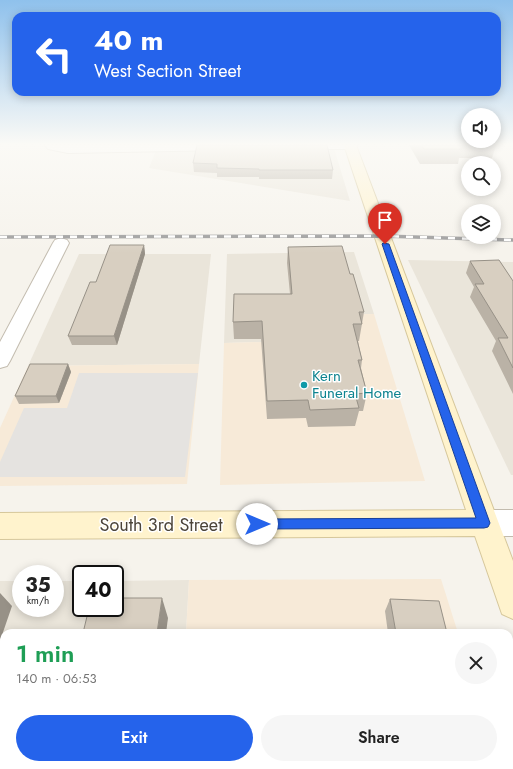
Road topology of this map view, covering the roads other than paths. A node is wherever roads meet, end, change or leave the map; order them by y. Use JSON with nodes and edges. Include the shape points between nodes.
{"nodes":[{"id":1,"x":364,"y":181,"type":"edge"},
{"id":2,"x":61,"y":243,"type":"dead end"},
{"id":3,"x":0,"y":361,"type":"edge"},
{"id":4,"x":484,"y":523,"type":"junction"},
{"id":5,"x":513,"y":523,"type":"edge"},
{"id":6,"x":0,"y":526,"type":"edge"},
{"id":7,"x":513,"y":603,"type":"edge"}],
"edges":[{"from":1,"to":4,"type":"street"},
{"from":2,"to":3,"type":"street"},
{"from":4,"to":5,"type":"street","name":"South 3rd Street"},
{"from":4,"to":6,"type":"street","name":"South 3rd Street"},
{"from":4,"to":7,"type":"street"}]}
